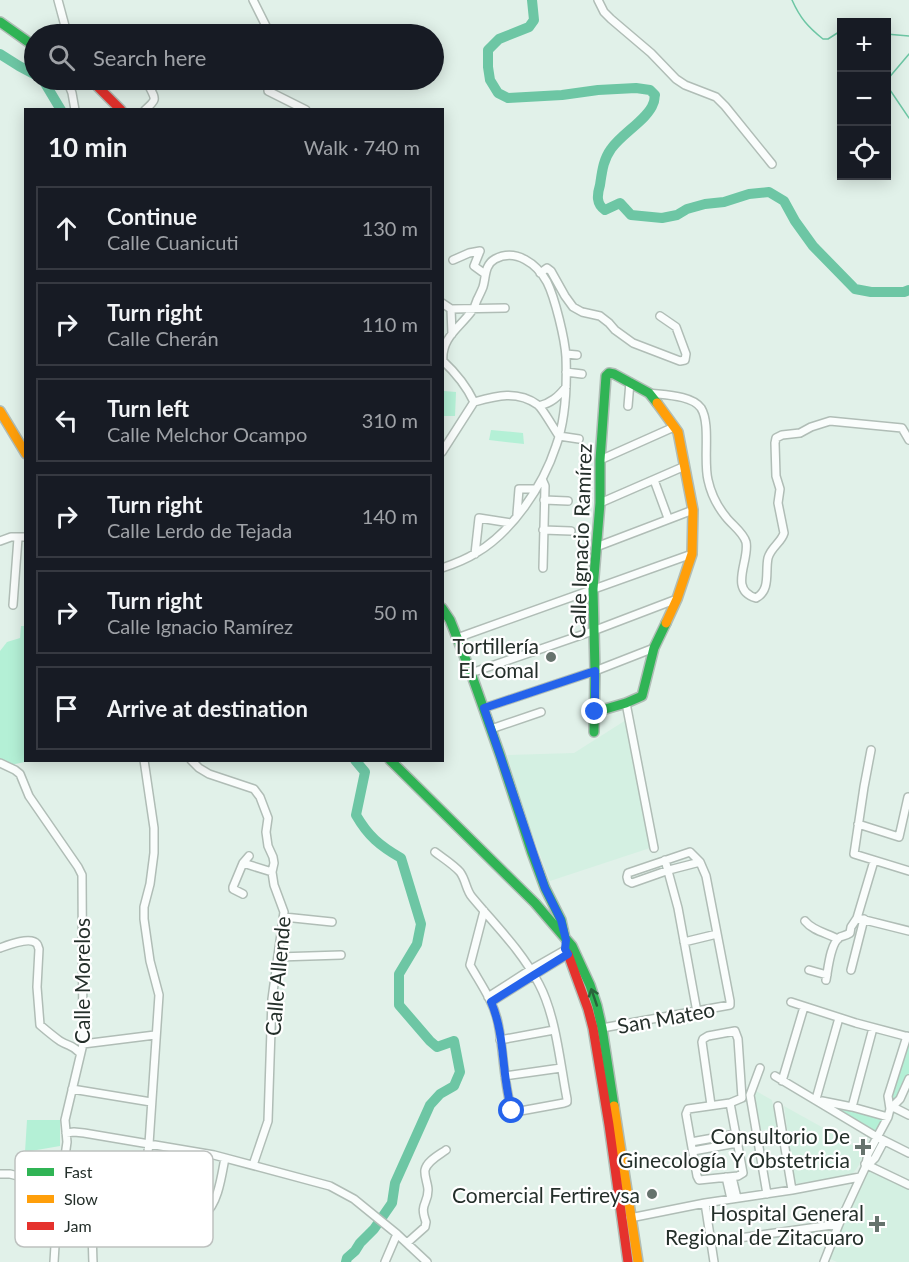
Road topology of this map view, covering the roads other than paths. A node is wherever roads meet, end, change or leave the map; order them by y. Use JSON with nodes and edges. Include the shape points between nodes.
{"nodes":[{"id":1,"x":58,"y":0,"type":"edge"},
{"id":2,"x":253,"y":0,"type":"edge"},
{"id":3,"x":598,"y":0,"type":"edge"},
{"id":4,"x":0,"y":22,"type":"edge"},
{"id":5,"x":64,"y":24,"type":"edge"},
{"id":6,"x":265,"y":24,"type":"edge"},
{"id":7,"x":24,"y":39,"type":"edge"},
{"id":8,"x":71,"y":90,"type":"edge"},
{"id":9,"x":101,"y":90,"type":"edge"},
{"id":10,"x":151,"y":90,"type":"edge"},
{"id":11,"x":268,"y":90,"type":"edge"},
{"id":12,"x":75,"y":108,"type":"edge"},
{"id":13,"x":119,"y":108,"type":"edge"},
{"id":14,"x":148,"y":108,"type":"edge"},
{"id":15,"x":302,"y":108,"type":"edge"},
{"id":16,"x":772,"y":164,"type":"dead end"},
{"id":17,"x":453,"y":260,"type":"dead end"},
{"id":18,"x":540,"y":273,"type":"junction"},
{"id":19,"x":485,"y":274,"type":"junction"},
{"id":20,"x":444,"y":304,"type":"edge"},
{"id":21,"x":474,"y":308,"type":"junction"},
{"id":22,"x":505,"y":308,"type":"dead end"},
{"id":23,"x":451,"y":309,"type":"junction"},
{"id":24,"x":660,"y":316,"type":"dead end"},
{"id":25,"x":447,"y":337,"type":"edge"},
{"id":26,"x":566,"y":354,"type":"junction"},
{"id":27,"x":577,"y":355,"type":"dead end"},
{"id":28,"x":444,"y":362,"type":"edge"},
{"id":29,"x":566,"y":372,"type":"junction"},
{"id":30,"x":582,"y":374,"type":"dead end"},
{"id":31,"x":630,"y":382,"type":"junction"},
{"id":32,"x":566,"y":387,"type":"junction"},
{"id":33,"x":649,"y":393,"type":"junction"},
{"id":34,"x":474,"y":402,"type":"junction"},
{"id":35,"x":539,"y":406,"type":"junction"},
{"id":36,"x":628,"y":406,"type":"dead end"},
{"id":37,"x":0,"y":411,"type":"edge"},
{"id":38,"x":674,"y":427,"type":"junction"},
{"id":39,"x":559,"y":436,"type":"junction"},
{"id":40,"x":579,"y":439,"type":"dead end"},
{"id":41,"x":909,"y":440,"type":"edge"},
{"id":42,"x":444,"y":449,"type":"edge"},
{"id":43,"x":24,"y":451,"type":"edge"},
{"id":44,"x":600,"y":460,"type":"junction"},
{"id":45,"x":685,"y":466,"type":"junction"},
{"id":46,"x":542,"y":478,"type":"junction"},
{"id":47,"x":654,"y":480,"type":"junction"},
{"id":48,"x":536,"y":489,"type":"junction"},
{"id":49,"x":544,"y":500,"type":"junction"},
{"id":50,"x":568,"y":501,"type":"dead end"},
{"id":51,"x":600,"y":503,"type":"junction"},
{"id":52,"x":693,"y":510,"type":"junction"},
{"id":53,"x":517,"y":516,"type":"junction"},
{"id":54,"x":668,"y":518,"type":"junction"},
{"id":55,"x":511,"y":524,"type":"junction"},
{"id":56,"x":543,"y":530,"type":"junction"},
{"id":57,"x":571,"y":531,"type":"dead end"},
{"id":58,"x":22,"y":537,"type":"edge"},
{"id":59,"x":0,"y":541,"type":"edge"},
{"id":60,"x":596,"y":547,"type":"junction"},
{"id":61,"x":475,"y":554,"type":"junction"},
{"id":62,"x":692,"y":554,"type":"junction"},
{"id":63,"x":444,"y":567,"type":"edge"},
{"id":64,"x":543,"y":568,"type":"dead end"},
{"id":65,"x":593,"y":589,"type":"junction"},
{"id":66,"x":677,"y":599,"type":"junction"},
{"id":67,"x":13,"y":605,"type":"dead end"},
{"id":68,"x":444,"y":611,"type":"edge"},
{"id":69,"x":593,"y":631,"type":"junction"},
{"id":70,"x":457,"y":638,"type":"junction"},
{"id":71,"x":654,"y":648,"type":"junction"},
{"id":72,"x":595,"y":671,"type":"junction"},
{"id":73,"x":471,"y":673,"type":"junction"},
{"id":74,"x":626,"y":703,"type":"junction"},
{"id":75,"x":484,"y":708,"type":"junction"},
{"id":76,"x":541,"y":712,"type":"dead end"},
{"id":77,"x":595,"y":712,"type":"junction"},
{"id":78,"x":491,"y":729,"type":"junction"},
{"id":79,"x":594,"y":732,"type":"dead end"},
{"id":80,"x":871,"y":750,"type":"dead end"},
{"id":81,"x":144,"y":762,"type":"edge"},
{"id":82,"x":193,"y":762,"type":"edge"},
{"id":83,"x":392,"y":762,"type":"edge"},
{"id":84,"x":0,"y":763,"type":"edge"},
{"id":85,"x":908,"y":797,"type":"edge"},
{"id":86,"x":858,"y":824,"type":"junction"},
{"id":87,"x":654,"y":848,"type":"dead end"},
{"id":88,"x":435,"y":852,"type":"dead end"},
{"id":89,"x":249,"y":856,"type":"dead end"},
{"id":90,"x":665,"y":860,"type":"junction"},
{"id":91,"x":874,"y":861,"type":"junction"},
{"id":92,"x":700,"y":862,"type":"junction"},
{"id":93,"x":243,"y":863,"type":"junction"},
{"id":94,"x":669,"y":870,"type":"junction"},
{"id":95,"x":909,"y":871,"type":"edge"},
{"id":96,"x":272,"y":872,"type":"junction"},
{"id":97,"x":243,"y":894,"type":"dead end"},
{"id":98,"x":484,"y":911,"type":"junction"},
{"id":99,"x":284,"y":917,"type":"junction"},
{"id":100,"x":860,"y":918,"type":"junction"},
{"id":101,"x":805,"y":921,"type":"dead end"},
{"id":102,"x":332,"y":922,"type":"dead end"},
{"id":103,"x":909,"y":931,"type":"edge"},
{"id":104,"x":717,"y":934,"type":"junction"},
{"id":105,"x":838,"y":939,"type":"junction"},
{"id":106,"x":684,"y":942,"type":"junction"},
{"id":107,"x":568,"y":946,"type":"junction"},
{"id":108,"x":0,"y":948,"type":"edge"},
{"id":109,"x":341,"y":955,"type":"dead end"},
{"id":110,"x":278,"y":957,"type":"junction"},
{"id":111,"x":809,"y":970,"type":"dead end"},
{"id":112,"x":851,"y":970,"type":"dead end"},
{"id":113,"x":532,"y":972,"type":"junction"},
{"id":114,"x":489,"y":1000,"type":"junction"},
{"id":115,"x":791,"y":1002,"type":"dead end"},
{"id":116,"x":804,"y":1007,"type":"junction"},
{"id":117,"x":697,"y":1012,"type":"junction"},
{"id":118,"x":839,"y":1018,"type":"junction"},
{"id":119,"x":603,"y":1028,"type":"junction"},
{"id":120,"x":873,"y":1028,"type":"junction"},
{"id":121,"x":554,"y":1030,"type":"junction"},
{"id":122,"x":155,"y":1035,"type":"junction"},
{"id":123,"x":908,"y":1036,"type":"edge"},
{"id":124,"x":500,"y":1040,"type":"junction"},
{"id":125,"x":83,"y":1044,"type":"junction"},
{"id":126,"x":80,"y":1053,"type":"junction"},
{"id":127,"x":561,"y":1068,"type":"junction"},
{"id":128,"x":760,"y":1068,"type":"dead end"},
{"id":129,"x":505,"y":1076,"type":"junction"},
{"id":130,"x":775,"y":1076,"type":"dead end"},
{"id":131,"x":909,"y":1079,"type":"edge"},
{"id":132,"x":782,"y":1081,"type":"junction"},
{"id":133,"x":72,"y":1089,"type":"junction"},
{"id":134,"x":816,"y":1100,"type":"junction"},
{"id":135,"x":151,"y":1101,"type":"junction"},
{"id":136,"x":730,"y":1103,"type":"junction"},
{"id":137,"x":711,"y":1105,"type":"junction"},
{"id":138,"x":778,"y":1106,"type":"dead end"},
{"id":139,"x":852,"y":1107,"type":"junction"},
{"id":140,"x":890,"y":1110,"type":"junction"},
{"id":141,"x":909,"y":1115,"type":"edge"},
{"id":142,"x":66,"y":1133,"type":"junction"},
{"id":143,"x":736,"y":1134,"type":"junction"},
{"id":144,"x":881,"y":1139,"type":"junction"},
{"id":145,"x":691,"y":1142,"type":"junction"},
{"id":146,"x":737,"y":1143,"type":"junction"},
{"id":147,"x":149,"y":1144,"type":"junction"},
{"id":148,"x":446,"y":1150,"type":"dead end"},
{"id":149,"x":66,"y":1151,"type":"edge"},
{"id":150,"x":148,"y":1151,"type":"edge"},
{"id":151,"x":187,"y":1151,"type":"edge"},
{"id":152,"x":693,"y":1151,"type":"junction"},
{"id":153,"x":909,"y":1153,"type":"edge"},
{"id":154,"x":213,"y":1156,"type":"edge"},
{"id":155,"x":225,"y":1158,"type":"junction"},
{"id":156,"x":252,"y":1165,"type":"junction"},
{"id":157,"x":866,"y":1166,"type":"junction"},
{"id":158,"x":0,"y":1174,"type":"edge"},
{"id":159,"x":15,"y":1175,"type":"edge"},
{"id":160,"x":729,"y":1177,"type":"junction"},
{"id":161,"x":860,"y":1177,"type":"junction"},
{"id":162,"x":909,"y":1185,"type":"edge"},
{"id":163,"x":792,"y":1190,"type":"junction"},
{"id":164,"x":767,"y":1194,"type":"junction"},
{"id":165,"x":734,"y":1199,"type":"junction"},
{"id":166,"x":705,"y":1203,"type":"junction"},
{"id":167,"x":213,"y":1204,"type":"edge"},
{"id":168,"x":626,"y":1219,"type":"junction"},
{"id":169,"x":839,"y":1224,"type":"junction"},
{"id":170,"x":396,"y":1234,"type":"junction"},
{"id":171,"x":711,"y":1242,"type":"junction"},
{"id":172,"x":407,"y":1243,"type":"junction"},
{"id":173,"x":55,"y":1247,"type":"edge"},
{"id":174,"x":92,"y":1247,"type":"edge"},
{"id":175,"x":826,"y":1261,"type":"edge"},
{"id":176,"x":54,"y":1262,"type":"edge"},
{"id":177,"x":93,"y":1262,"type":"edge"},
{"id":178,"x":385,"y":1262,"type":"edge"},
{"id":179,"x":427,"y":1262,"type":"edge"},
{"id":180,"x":628,"y":1262,"type":"edge"},
{"id":181,"x":638,"y":1262,"type":"edge"},
{"id":182,"x":714,"y":1262,"type":"edge"},
{"id":183,"x":817,"y":1262,"type":"edge"}],
"edges":[{"from":1,"to":5,"type":"street"},
{"from":2,"to":6,"type":"street"},
{"from":3,"to":16,"type":"street","via":[[604,12],[676,79],[716,97]]},
{"from":4,"to":7,"type":"street"},
{"from":8,"to":12,"type":"street"},
{"from":9,"to":13,"type":"street"},
{"from":10,"to":14,"type":"street","via":[[155,100]]},
{"from":11,"to":15,"type":"street"},
{"from":17,"to":19,"type":"street","via":[[480,251],[474,266]]},
{"from":18,"to":19,"type":"street","via":[[526,260],[510,255],[489,263]]},
{"from":18,"to":24,"type":"street","via":[[547,268],[551,271],[573,308],[600,316],[633,344],[685,360],[676,327]]},
{"from":18,"to":26,"type":"street","via":[[552,295]]},
{"from":19,"to":21,"type":"street"},
{"from":20,"to":23,"type":"street"},
{"from":21,"to":22,"type":"street"},
{"from":21,"to":23,"type":"street"},
{"from":21,"to":25,"type":"street"},
{"from":23,"to":25,"type":"street"},
{"from":26,"to":27,"type":"street"},
{"from":26,"to":29,"type":"street"},
{"from":28,"to":34,"type":"street","via":[[457,374]]},
{"from":29,"to":30,"type":"street"},
{"from":29,"to":32,"type":"street"},
{"from":31,"to":33,"type":"street"},
{"from":31,"to":36,"type":"street"},
{"from":31,"to":44,"type":"street","name":"Calle Ignacio Ramírez","via":[[609,373],[606,376]]},
{"from":32,"to":35,"type":"street","via":[[558,397]]},
{"from":32,"to":39,"type":"street"},
{"from":33,"to":38,"type":"street"},
{"from":33,"to":41,"type":"street","via":[[687,398],[701,409],[706,421],[705,460],[713,498],[746,539],[743,588],[756,598],[767,582],[769,555],[784,533],[778,503],[776,438],[830,421],[902,428]]},
{"from":34,"to":35,"type":"street","via":[[512,395]]},
{"from":34,"to":42,"type":"street"},
{"from":35,"to":39,"type":"street"},
{"from":37,"to":43,"type":"street"},
{"from":38,"to":44,"type":"street"},
{"from":38,"to":45,"type":"street"},
{"from":39,"to":40,"type":"street"},
{"from":39,"to":46,"type":"street"},
{"from":44,"to":51,"type":"street","name":"Calle Ignacio Ramírez"},
{"from":45,"to":47,"type":"street"},
{"from":45,"to":52,"type":"street"},
{"from":46,"to":48,"type":"street"},
{"from":46,"to":49,"type":"street"},
{"from":47,"to":51,"type":"street"},
{"from":47,"to":54,"type":"street"},
{"from":48,"to":53,"type":"street"},
{"from":48,"to":53,"type":"street","via":[[519,489]]},
{"from":49,"to":50,"type":"street"},
{"from":49,"to":56,"type":"street"},
{"from":51,"to":60,"type":"street","name":"Calle Ignacio Ramírez"},
{"from":52,"to":54,"type":"street"},
{"from":52,"to":62,"type":"street"},
{"from":53,"to":55,"type":"street"},
{"from":54,"to":60,"type":"street"},
{"from":55,"to":61,"type":"street"},
{"from":55,"to":61,"type":"street","via":[[479,518]]},
{"from":56,"to":57,"type":"street"},
{"from":56,"to":64,"type":"street"},
{"from":58,"to":59,"type":"street"},
{"from":58,"to":67,"type":"street"},
{"from":60,"to":65,"type":"street","name":"Calle Ignacio Ramírez"},
{"from":61,"to":63,"type":"street"},
{"from":62,"to":65,"type":"street"},
{"from":62,"to":66,"type":"street"},
{"from":65,"to":69,"type":"street","name":"Calle Ignacio Ramírez"},
{"from":65,"to":70,"type":"street"},
{"from":66,"to":69,"type":"street"},
{"from":66,"to":71,"type":"street"},
{"from":68,"to":70,"type":"street"},
{"from":69,"to":72,"type":"street","name":"Calle Ignacio Ramírez"},
{"from":69,"to":73,"type":"street"},
{"from":70,"to":73,"type":"street"},
{"from":71,"to":72,"type":"street"},
{"from":71,"to":74,"type":"street","via":[[642,696]]},
{"from":72,"to":75,"type":"street"},
{"from":72,"to":77,"type":"street","name":"Calle Ignacio Ramírez"},
{"from":73,"to":75,"type":"street"},
{"from":74,"to":77,"type":"street"},
{"from":74,"to":87,"type":"street"},
{"from":75,"to":78,"type":"street"},
{"from":76,"to":78,"type":"street"},
{"from":77,"to":79,"type":"street","name":"Calle Ignacio Ramírez"},
{"from":78,"to":107,"type":"street"},
{"from":80,"to":86,"type":"street"},
{"from":81,"to":122,"type":"street","via":[[154,828],[144,919],[159,995]]},
{"from":82,"to":96,"type":"street","name":"Calle Allende","via":[[209,774],[254,789],[260,797],[268,818],[266,832],[273,856]]},
{"from":83,"to":107,"type":"street","via":[[535,903]]},
{"from":84,"to":125,"type":"street","name":"Calle Morelos","via":[[20,774],[29,796],[82,875]]},
{"from":85,"to":86,"type":"street","via":[[899,837]]},
{"from":86,"to":91,"type":"street","via":[[854,854]]},
{"from":88,"to":98,"type":"street","via":[[460,872],[469,894]]},
{"from":89,"to":93,"type":"street"},
{"from":90,"to":92,"type":"street","via":[[690,852]]},
{"from":90,"to":94,"type":"street"},
{"from":90,"to":94,"type":"street","via":[[628,873],[627,877],[631,883]]},
{"from":91,"to":95,"type":"street"},
{"from":91,"to":100,"type":"street"},
{"from":92,"to":94,"type":"street"},
{"from":92,"to":104,"type":"street"},
{"from":93,"to":96,"type":"street"},
{"from":93,"to":97,"type":"street","via":[[233,889]]},
{"from":94,"to":106,"type":"street"},
{"from":96,"to":99,"type":"street","name":"Calle Allende"},
{"from":98,"to":113,"type":"street","via":[[510,939]]},
{"from":98,"to":114,"type":"street","via":[[470,965]]},
{"from":99,"to":102,"type":"street"},
{"from":99,"to":110,"type":"street","name":"Calle Allende"},
{"from":100,"to":103,"type":"street"},
{"from":100,"to":105,"type":"street","via":[[850,933]]},
{"from":100,"to":112,"type":"street"},
{"from":101,"to":105,"type":"street"},
{"from":104,"to":106,"type":"street"},
{"from":104,"to":117,"type":"street","name":"San Mateo","via":[[730,1005]]},
{"from":105,"to":111,"type":"street","via":[[827,978]]},
{"from":106,"to":117,"type":"street"},
{"from":107,"to":113,"type":"street"},
{"from":119,"to":107,"type":"street","one_way":true,"via":[[590,985]]},
{"from":107,"to":168,"type":"street","via":[[593,1028]]},
{"from":108,"to":126,"type":"street","via":[[28,941],[37,944],[40,1025]]},
{"from":109,"to":110,"type":"street"},
{"from":110,"to":156,"type":"street","name":"Calle Allende","via":[[272,999],[268,1121]]},
{"from":113,"to":114,"type":"street"},
{"from":113,"to":121,"type":"street"},
{"from":114,"to":124,"type":"street","via":[[499,1024]]},
{"from":115,"to":116,"type":"street"},
{"from":116,"to":118,"type":"street"},
{"from":116,"to":132,"type":"street"},
{"from":117,"to":119,"type":"street","name":"San Mateo"},
{"from":118,"to":120,"type":"street"},
{"from":118,"to":134,"type":"street"},
{"from":119,"to":168,"type":"street"},
{"from":120,"to":123,"type":"street"},
{"from":120,"to":139,"type":"street"},
{"from":121,"to":124,"type":"street"},
{"from":121,"to":127,"type":"street"},
{"from":122,"to":125,"type":"street"},
{"from":122,"to":135,"type":"street"},
{"from":123,"to":140,"type":"street","via":[[888,1096]]},
{"from":124,"to":129,"type":"street"},
{"from":125,"to":126,"type":"street","name":"Calle Morelos"},
{"from":126,"to":133,"type":"street","name":"Calle Morelos"},
{"from":127,"to":129,"type":"street"},
{"from":127,"to":129,"type":"street","via":[[567,1102],[515,1112]]},
{"from":128,"to":164,"type":"street","via":[[750,1095]]},
{"from":130,"to":132,"type":"street"},
{"from":131,"to":140,"type":"street"},
{"from":132,"to":134,"type":"street"},
{"from":133,"to":135,"type":"street"},
{"from":133,"to":142,"type":"street","name":"Calle Morelos"},
{"from":134,"to":139,"type":"street"},
{"from":134,"to":144,"type":"street"},
{"from":135,"to":147,"type":"street"},
{"from":136,"to":137,"type":"street"},
{"from":136,"to":137,"type":"street","via":[[742,1098],[735,1031],[708,1036],[702,1042]]},
{"from":136,"to":143,"type":"street"},
{"from":137,"to":145,"type":"street","via":[[688,1109]]},
{"from":138,"to":163,"type":"street"},
{"from":139,"to":140,"type":"street"},
{"from":140,"to":141,"type":"street"},
{"from":140,"to":144,"type":"street"},
{"from":142,"to":147,"type":"street"},
{"from":142,"to":149,"type":"street","name":"Calle Morelos"},
{"from":143,"to":145,"type":"street"},
{"from":143,"to":146,"type":"street"},
{"from":144,"to":153,"type":"street"},
{"from":144,"to":157,"type":"street","via":[[868,1154]]},
{"from":145,"to":152,"type":"street"},
{"from":146,"to":152,"type":"street"},
{"from":146,"to":160,"type":"street","via":[[743,1173]]},
{"from":147,"to":150,"type":"street"},
{"from":147,"to":151,"type":"street"},
{"from":148,"to":172,"type":"street","via":[[425,1171],[425,1227]]},
{"from":152,"to":160,"type":"street","via":[[699,1180]]},
{"from":154,"to":155,"type":"street"},
{"from":155,"to":156,"type":"street"},
{"from":155,"to":167,"type":"street"},
{"from":156,"to":170,"type":"street","via":[[330,1186],[354,1199]]},
{"from":157,"to":161,"type":"street"},
{"from":157,"to":162,"type":"street"},
{"from":158,"to":159,"type":"street"},
{"from":160,"to":165,"type":"street"},
{"from":161,"to":163,"type":"street"},
{"from":161,"to":169,"type":"street"},
{"from":163,"to":164,"type":"street"},
{"from":164,"to":165,"type":"street"},
{"from":165,"to":166,"type":"street"},
{"from":166,"to":168,"type":"street"},
{"from":166,"to":171,"type":"street"},
{"from":168,"to":180,"type":"street"},
{"from":168,"to":181,"type":"street"},
{"from":169,"to":171,"type":"street"},
{"from":169,"to":175,"type":"street"},
{"from":170,"to":172,"type":"street"},
{"from":170,"to":178,"type":"street"},
{"from":171,"to":182,"type":"street"},
{"from":172,"to":179,"type":"street"},
{"from":173,"to":176,"type":"street","name":"Calle Morelos"},
{"from":174,"to":177,"type":"street"},
{"from":175,"to":183,"type":"street"}]}
